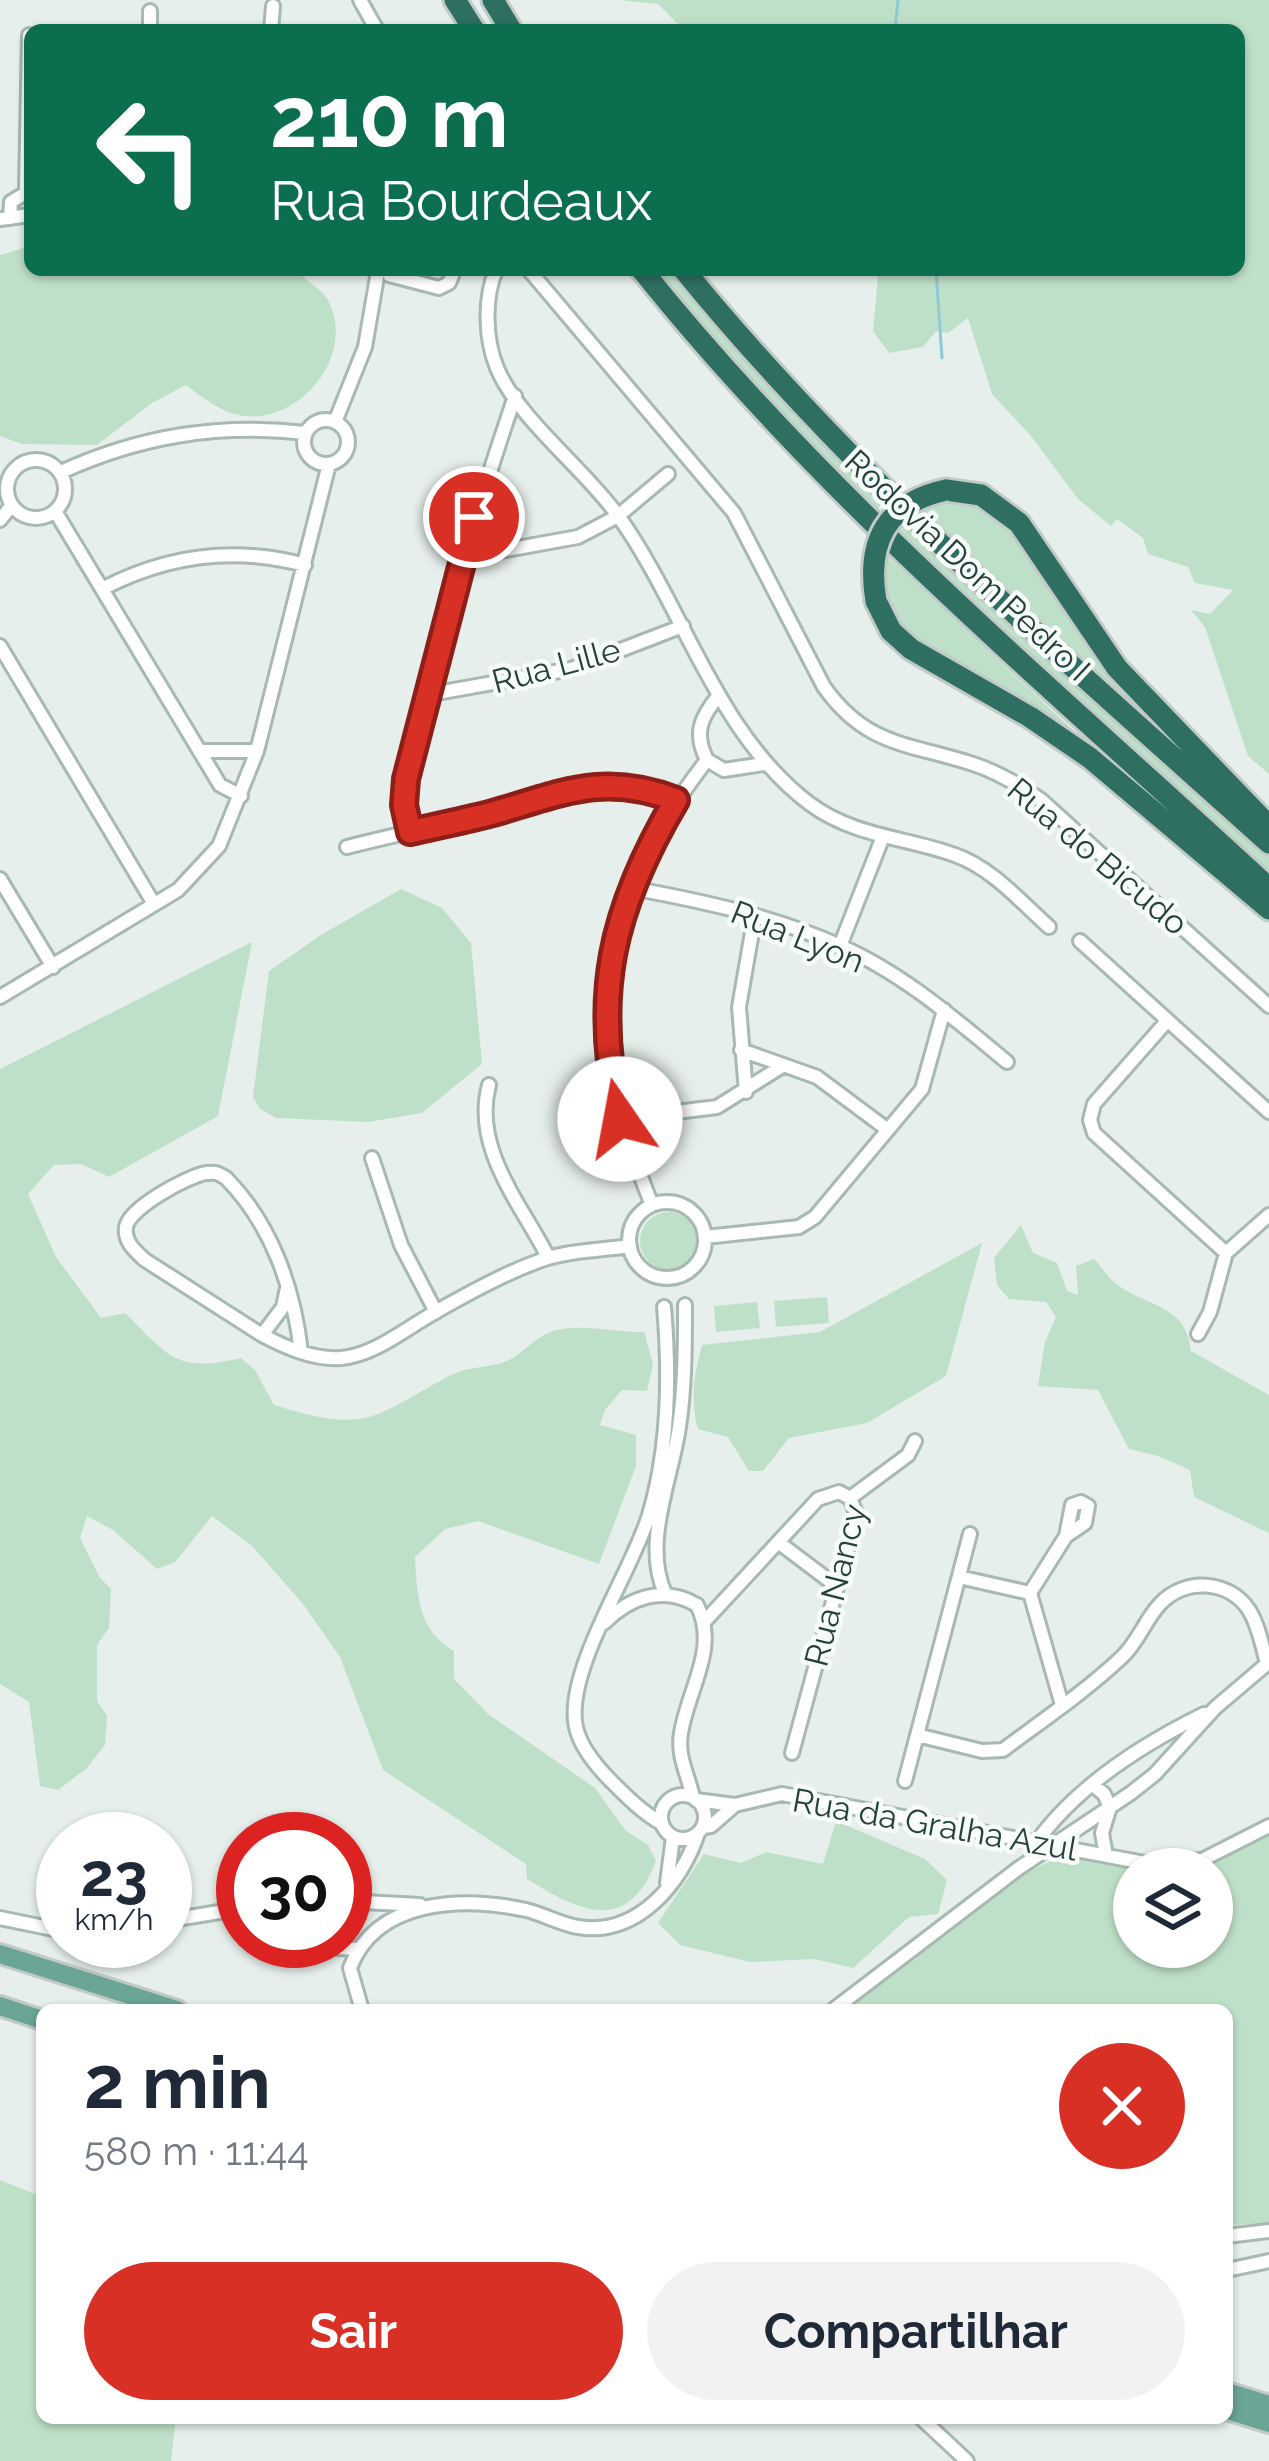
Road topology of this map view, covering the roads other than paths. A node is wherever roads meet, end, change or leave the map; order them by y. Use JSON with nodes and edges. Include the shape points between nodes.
{"nodes":[{"id":1,"x":273,"y":6,"type":"dead end"},
{"id":2,"x":151,"y":11,"type":"dead end"},
{"id":3,"x":150,"y":24,"type":"edge"},
{"id":4,"x":272,"y":24,"type":"edge"},
{"id":5,"x":24,"y":194,"type":"edge"},
{"id":6,"x":5,"y":219,"type":"edge"},
{"id":7,"x":380,"y":276,"type":"edge"},
{"id":8,"x":393,"y":276,"type":"edge"},
{"id":9,"x":448,"y":276,"type":"edge"},
{"id":10,"x":494,"y":276,"type":"edge"},
{"id":11,"x":534,"y":276,"type":"edge"},
{"id":12,"x":647,"y":276,"type":"edge"},
{"id":13,"x":689,"y":276,"type":"edge"},
{"id":14,"x":515,"y":396,"type":"junction"},
{"id":15,"x":335,"y":422,"type":"junction"},
{"id":16,"x":306,"y":433,"type":"junction"},
{"id":17,"x":329,"y":464,"type":"junction"},
{"id":18,"x":6,"y":469,"type":"edge"},
{"id":19,"x":61,"y":472,"type":"junction"},
{"id":20,"x":668,"y":474,"type":"dead end"},
{"id":21,"x":12,"y":505,"type":"junction"},
{"id":22,"x":55,"y":511,"type":"junction"},
{"id":23,"x":618,"y":516,"type":"junction"},
{"id":24,"x":0,"y":520,"type":"edge"},
{"id":25,"x":461,"y":558,"type":"junction"},
{"id":26,"x":305,"y":565,"type":"junction"},
{"id":27,"x":102,"y":589,"type":"junction"},
{"id":28,"x":683,"y":626,"type":"junction"},
{"id":29,"x":0,"y":646,"type":"edge"},
{"id":30,"x":427,"y":694,"type":"junction"},
{"id":31,"x":719,"y":694,"type":"junction"},
{"id":32,"x":200,"y":751,"type":"junction"},
{"id":33,"x":257,"y":751,"type":"junction"},
{"id":34,"x":707,"y":760,"type":"junction"},
{"id":35,"x":764,"y":764,"type":"junction"},
{"id":36,"x":241,"y":796,"type":"junction"},
{"id":37,"x":676,"y":800,"type":"junction"},
{"id":38,"x":1269,"y":826,"type":"edge"},
{"id":39,"x":410,"y":832,"type":"junction"},
{"id":40,"x":882,"y":838,"type":"junction"},
{"id":41,"x":1269,"y":843,"type":"edge"},
{"id":42,"x":347,"y":847,"type":"dead end"},
{"id":43,"x":0,"y":879,"type":"edge"},
{"id":44,"x":631,"y":888,"type":"junction"},
{"id":45,"x":1269,"y":889,"type":"edge"},
{"id":46,"x":154,"y":904,"type":"junction"},
{"id":47,"x":1269,"y":909,"type":"edge"},
{"id":48,"x":755,"y":915,"type":"junction"},
{"id":49,"x":1049,"y":927,"type":"dead end"},
{"id":50,"x":1079,"y":941,"type":"dead end"},
{"id":51,"x":840,"y":946,"type":"junction"},
{"id":52,"x":53,"y":967,"type":"junction"},
{"id":53,"x":0,"y":997,"type":"edge"},
{"id":54,"x":1269,"y":1006,"type":"edge"},
{"id":55,"x":944,"y":1010,"type":"junction"},
{"id":56,"x":1166,"y":1021,"type":"junction"},
{"id":57,"x":741,"y":1050,"type":"junction"},
{"id":58,"x":1007,"y":1062,"type":"dead end"},
{"id":59,"x":784,"y":1065,"type":"junction"},
{"id":60,"x":489,"y":1085,"type":"dead end"},
{"id":61,"x":746,"y":1092,"type":"junction"},
{"id":62,"x":1269,"y":1112,"type":"edge"},
{"id":63,"x":620,"y":1119,"type":"junction"},
{"id":64,"x":888,"y":1130,"type":"junction"},
{"id":65,"x":372,"y":1158,"type":"dead end"},
{"id":66,"x":652,"y":1205,"type":"junction"},
{"id":67,"x":1269,"y":1215,"type":"edge"},
{"id":68,"x":706,"y":1237,"type":"junction"},
{"id":69,"x":630,"y":1246,"type":"junction"},
{"id":70,"x":1226,"y":1253,"type":"junction"},
{"id":71,"x":548,"y":1257,"type":"junction"},
{"id":72,"x":288,"y":1281,"type":"junction"},
{"id":73,"x":685,"y":1305,"type":"dead end"},
{"id":74,"x":664,"y":1307,"type":"dead end"},
{"id":75,"x":436,"y":1312,"type":"junction"},
{"id":76,"x":1198,"y":1334,"type":"dead end"},
{"id":77,"x":262,"y":1335,"type":"junction"},
{"id":78,"x":302,"y":1352,"type":"junction"},
{"id":79,"x":915,"y":1441,"type":"dead end"},
{"id":80,"x":850,"y":1498,"type":"junction"},
{"id":81,"x":970,"y":1534,"type":"dead end"},
{"id":82,"x":1066,"y":1536,"type":"dead end"},
{"id":83,"x":778,"y":1542,"type":"junction"},
{"id":84,"x":959,"y":1577,"type":"junction"},
{"id":85,"x":835,"y":1585,"type":"junction"},
{"id":86,"x":664,"y":1592,"type":"junction"},
{"id":87,"x":1030,"y":1593,"type":"junction"},
{"id":88,"x":705,"y":1621,"type":"junction"},
{"id":89,"x":602,"y":1625,"type":"junction"},
{"id":90,"x":1268,"y":1663,"type":"edge"},
{"id":91,"x":1062,"y":1705,"type":"junction"},
{"id":92,"x":1215,"y":1708,"type":"junction"},
{"id":93,"x":917,"y":1736,"type":"junction"},
{"id":94,"x":1135,"y":1752,"type":"junction"},
{"id":95,"x":792,"y":1753,"type":"dead end"},
{"id":96,"x":1150,"y":1777,"type":"junction"},
{"id":97,"x":905,"y":1781,"type":"dead end"},
{"id":98,"x":1093,"y":1784,"type":"junction"},
{"id":99,"x":694,"y":1799,"type":"junction"},
{"id":100,"x":735,"y":1805,"type":"junction"},
{"id":101,"x":1110,"y":1807,"type":"junction"},
{"id":102,"x":661,"y":1822,"type":"junction"},
{"id":103,"x":1269,"y":1826,"type":"edge"},
{"id":104,"x":700,"y":1830,"type":"junction"},
{"id":105,"x":673,"y":1837,"type":"junction"},
{"id":106,"x":1036,"y":1843,"type":"junction"},
{"id":107,"x":1053,"y":1847,"type":"junction"},
{"id":108,"x":1106,"y":1855,"type":"junction"},
{"id":109,"x":1019,"y":1868,"type":"junction"},
{"id":110,"x":665,"y":1890,"type":"junction"},
{"id":111,"x":372,"y":1903,"type":"edge"},
{"id":112,"x":434,"y":1905,"type":"junction"},
{"id":113,"x":0,"y":1918,"type":"edge"},
{"id":114,"x":36,"y":1925,"type":"edge"},
{"id":115,"x":372,"y":1931,"type":"edge"},
{"id":116,"x":0,"y":1954,"type":"edge"},
{"id":117,"x":350,"y":1968,"type":"edge"},
{"id":118,"x":158,"y":2004,"type":"edge"},
{"id":119,"x":360,"y":2004,"type":"edge"},
{"id":120,"x":841,"y":2004,"type":"edge"},
{"id":121,"x":0,"y":2006,"type":"edge"},
{"id":122,"x":36,"y":2018,"type":"edge"},
{"id":123,"x":1269,"y":2231,"type":"edge"},
{"id":124,"x":1233,"y":2235,"type":"edge"},
{"id":125,"x":1269,"y":2261,"type":"edge"},
{"id":126,"x":1233,"y":2269,"type":"edge"},
{"id":127,"x":1233,"y":2394,"type":"edge"},
{"id":128,"x":1269,"y":2405,"type":"edge"},
{"id":129,"x":1233,"y":2412,"type":"edge"},
{"id":130,"x":1269,"y":2423,"type":"edge"},
{"id":131,"x":927,"y":2424,"type":"edge"},
{"id":132,"x":967,"y":2461,"type":"edge"}],
"edges":[{"from":1,"to":4,"type":"street"},
{"from":2,"to":3,"type":"street"},
{"from":5,"to":6,"type":"street"},
{"from":7,"to":15,"type":"street"},
{"from":8,"to":9,"type":"street","via":[[439,288]]},
{"from":10,"to":14,"type":"street","via":[[489,337]]},
{"from":11,"to":54,"type":"street","name":"Rua do Bicudo","via":[[734,513],[842,712],[899,746],[971,763],[1041,800]]},
{"from":12,"to":45,"type":"highway","name":"Rodovia Dom Pedro I","via":[[818,471]]},
{"from":13,"to":41,"type":"highway","name":"Rodovia Dom Pedro I","via":[[874,481]]},
{"from":14,"to":23,"type":"street"},
{"from":14,"to":25,"type":"street"},
{"from":15,"to":16,"type":"street","via":[[318,422]]},
{"from":15,"to":17,"type":"street","via":[[348,446]]},
{"from":16,"to":17,"type":"street","via":[[308,455]]},
{"from":16,"to":19,"type":"street","via":[[174,434]]},
{"from":17,"to":26,"type":"street"},
{"from":18,"to":19,"type":"street","via":[[37,459]]},
{"from":18,"to":21,"type":"street"},
{"from":19,"to":22,"type":"street","via":[[65,493]]},
{"from":20,"to":23,"type":"street"},
{"from":21,"to":22,"type":"street","via":[[36,518]]},
{"from":21,"to":24,"type":"street"},
{"from":22,"to":27,"type":"street"},
{"from":23,"to":25,"type":"street","via":[[578,538]]},
{"from":23,"to":28,"type":"street"},
{"from":25,"to":30,"type":"street"},
{"from":26,"to":27,"type":"street","via":[[251,555],[196,557]]},
{"from":26,"to":33,"type":"street"},
{"from":27,"to":32,"type":"street"},
{"from":28,"to":30,"type":"street","name":"Rua Lille","via":[[571,668]]},
{"from":28,"to":31,"type":"street"},
{"from":29,"to":46,"type":"street"},
{"from":30,"to":39,"type":"street","via":[[406,779]]},
{"from":31,"to":34,"type":"street","via":[[698,732]]},
{"from":31,"to":35,"type":"street"},
{"from":32,"to":33,"type":"street"},
{"from":32,"to":36,"type":"street","via":[[220,785]]},
{"from":33,"to":36,"type":"street"},
{"from":34,"to":35,"type":"street","via":[[724,770]]},
{"from":34,"to":37,"type":"street"},
{"from":35,"to":40,"type":"street","via":[[813,806]]},
{"from":36,"to":46,"type":"street","via":[[211,857]]},
{"from":37,"to":39,"type":"street","via":[[645,788],[576,787]]},
{"from":37,"to":44,"type":"street"},
{"from":38,"to":47,"type":"highway","bridge":true,"via":[[1117,668],[1019,523],[981,495],[946,490],[907,503],[884,528],[872,563],[876,601],[891,631],[1057,734]]},
{"from":39,"to":42,"type":"street"},
{"from":40,"to":49,"type":"street","via":[[980,866]]},
{"from":40,"to":51,"type":"street"},
{"from":43,"to":52,"type":"street"},
{"from":44,"to":48,"type":"street","name":"Rua Lyon"},
{"from":44,"to":63,"type":"street","via":[[611,956],[604,1033]]},
{"from":46,"to":52,"type":"street"},
{"from":48,"to":51,"type":"street","name":"Rua Lyon"},
{"from":48,"to":57,"type":"street","via":[[739,1007]]},
{"from":50,"to":56,"type":"street"},
{"from":51,"to":55,"type":"street","name":"Rua Lyon"},
{"from":52,"to":53,"type":"street"},
{"from":55,"to":58,"type":"street","name":"Rua Lyon"},
{"from":55,"to":64,"type":"street","via":[[922,1089]]},
{"from":56,"to":62,"type":"street"},
{"from":56,"to":70,"type":"street","via":[[1094,1104],[1090,1120],[1094,1133]]},
{"from":57,"to":59,"type":"street"},
{"from":57,"to":61,"type":"street"},
{"from":59,"to":61,"type":"street"},
{"from":59,"to":64,"type":"street","via":[[817,1077]]},
{"from":60,"to":71,"type":"street","via":[[484,1106],[497,1164]]},
{"from":61,"to":63,"type":"street","via":[[717,1107]]},
{"from":63,"to":66,"type":"street"},
{"from":64,"to":68,"type":"street","via":[[799,1227]]},
{"from":65,"to":75,"type":"street","via":[[401,1245]]},
{"from":66,"to":68,"type":"street","via":[[687,1208]]},
{"from":66,"to":69,"type":"street","via":[[634,1222]]},
{"from":67,"to":70,"type":"street"},
{"from":68,"to":69,"type":"street","via":[[684,1282],[661,1284]]},
{"from":69,"to":71,"type":"street"},
{"from":70,"to":76,"type":"street"},
{"from":71,"to":75,"type":"street"},
{"from":72,"to":77,"type":"street","via":[[283,1307]]},
{"from":72,"to":77,"type":"street","via":[[235,1187],[215,1172],[133,1210],[129,1245]]},
{"from":72,"to":78,"type":"street"},
{"from":73,"to":86,"type":"street","via":[[679,1427],[657,1546]]},
{"from":74,"to":89,"type":"street","via":[[670,1374],[649,1514]]},
{"from":75,"to":78,"type":"street","via":[[364,1352]]},
{"from":77,"to":78,"type":"street"},
{"from":79,"to":80,"type":"street","name":"Rua Nancy"},
{"from":80,"to":83,"type":"street","via":[[839,1492],[818,1499]]},
{"from":80,"to":85,"type":"street","name":"Rua Nancy","via":[[854,1525]]},
{"from":81,"to":84,"type":"street"},
{"from":82,"to":87,"type":"street"},
{"from":83,"to":85,"type":"street"},
{"from":83,"to":88,"type":"street"},
{"from":84,"to":87,"type":"street"},
{"from":84,"to":93,"type":"street"},
{"from":85,"to":95,"type":"street","name":"Rua Nancy"},
{"from":86,"to":88,"type":"street","via":[[697,1605]]},
{"from":86,"to":89,"type":"street","via":[[635,1599]]},
{"from":87,"to":91,"type":"street"},
{"from":88,"to":99,"type":"street","via":[[706,1645],[680,1735]]},
{"from":89,"to":102,"type":"street","via":[[574,1720],[604,1774]]},
{"from":90,"to":91,"type":"street","via":[[1247,1607],[1234,1594],[1198,1584],[1161,1602],[1125,1654]]},
{"from":90,"to":92,"type":"street"},
{"from":91,"to":93,"type":"street","via":[[1003,1750]]},
{"from":92,"to":94,"type":"street"},
{"from":92,"to":96,"type":"street"},
{"from":93,"to":97,"type":"street"},
{"from":94,"to":96,"type":"street"},
{"from":94,"to":98,"type":"street"},
{"from":96,"to":101,"type":"street"},
{"from":98,"to":101,"type":"street"},
{"from":98,"to":106,"type":"street"},
{"from":99,"to":100,"type":"street","name":"Rua da Gralha Azul"},
{"from":99,"to":102,"type":"street","via":[[667,1802]]},
{"from":99,"to":104,"type":"street","via":[[704,1812]]},
{"from":100,"to":104,"type":"street","name":"Rua da Gralha Azul"},
{"from":100,"to":106,"type":"street","name":"Rua da Gralha Azul","via":[[782,1794]]},
{"from":101,"to":107,"type":"street"},
{"from":101,"to":108,"type":"street"},
{"from":102,"to":105,"type":"street"},
{"from":103,"to":108,"type":"street","name":"Rua da Gralha Azul","via":[[1180,1865]]},
{"from":104,"to":105,"type":"street","via":[[686,1840]]},
{"from":104,"to":110,"type":"street"},
{"from":105,"to":110,"type":"street"},
{"from":106,"to":107,"type":"street","name":"Rua da Gralha Azul"},
{"from":106,"to":109,"type":"street"},
{"from":107,"to":108,"type":"street","name":"Rua da Gralha Azul"},
{"from":107,"to":109,"type":"street"},
{"from":109,"to":120,"type":"street"},
{"from":110,"to":112,"type":"street","via":[[650,1909],[606,1927],[497,1906]]},
{"from":111,"to":112,"type":"street"},
{"from":112,"to":115,"type":"street"},
{"from":113,"to":114,"type":"street"},
{"from":116,"to":118,"type":"main road"},
{"from":117,"to":119,"type":"street"},
{"from":121,"to":122,"type":"main road"},
{"from":123,"to":124,"type":"street"},
{"from":125,"to":126,"type":"street"},
{"from":127,"to":128,"type":"main road"},
{"from":129,"to":130,"type":"main road"},
{"from":131,"to":132,"type":"street"}]}
